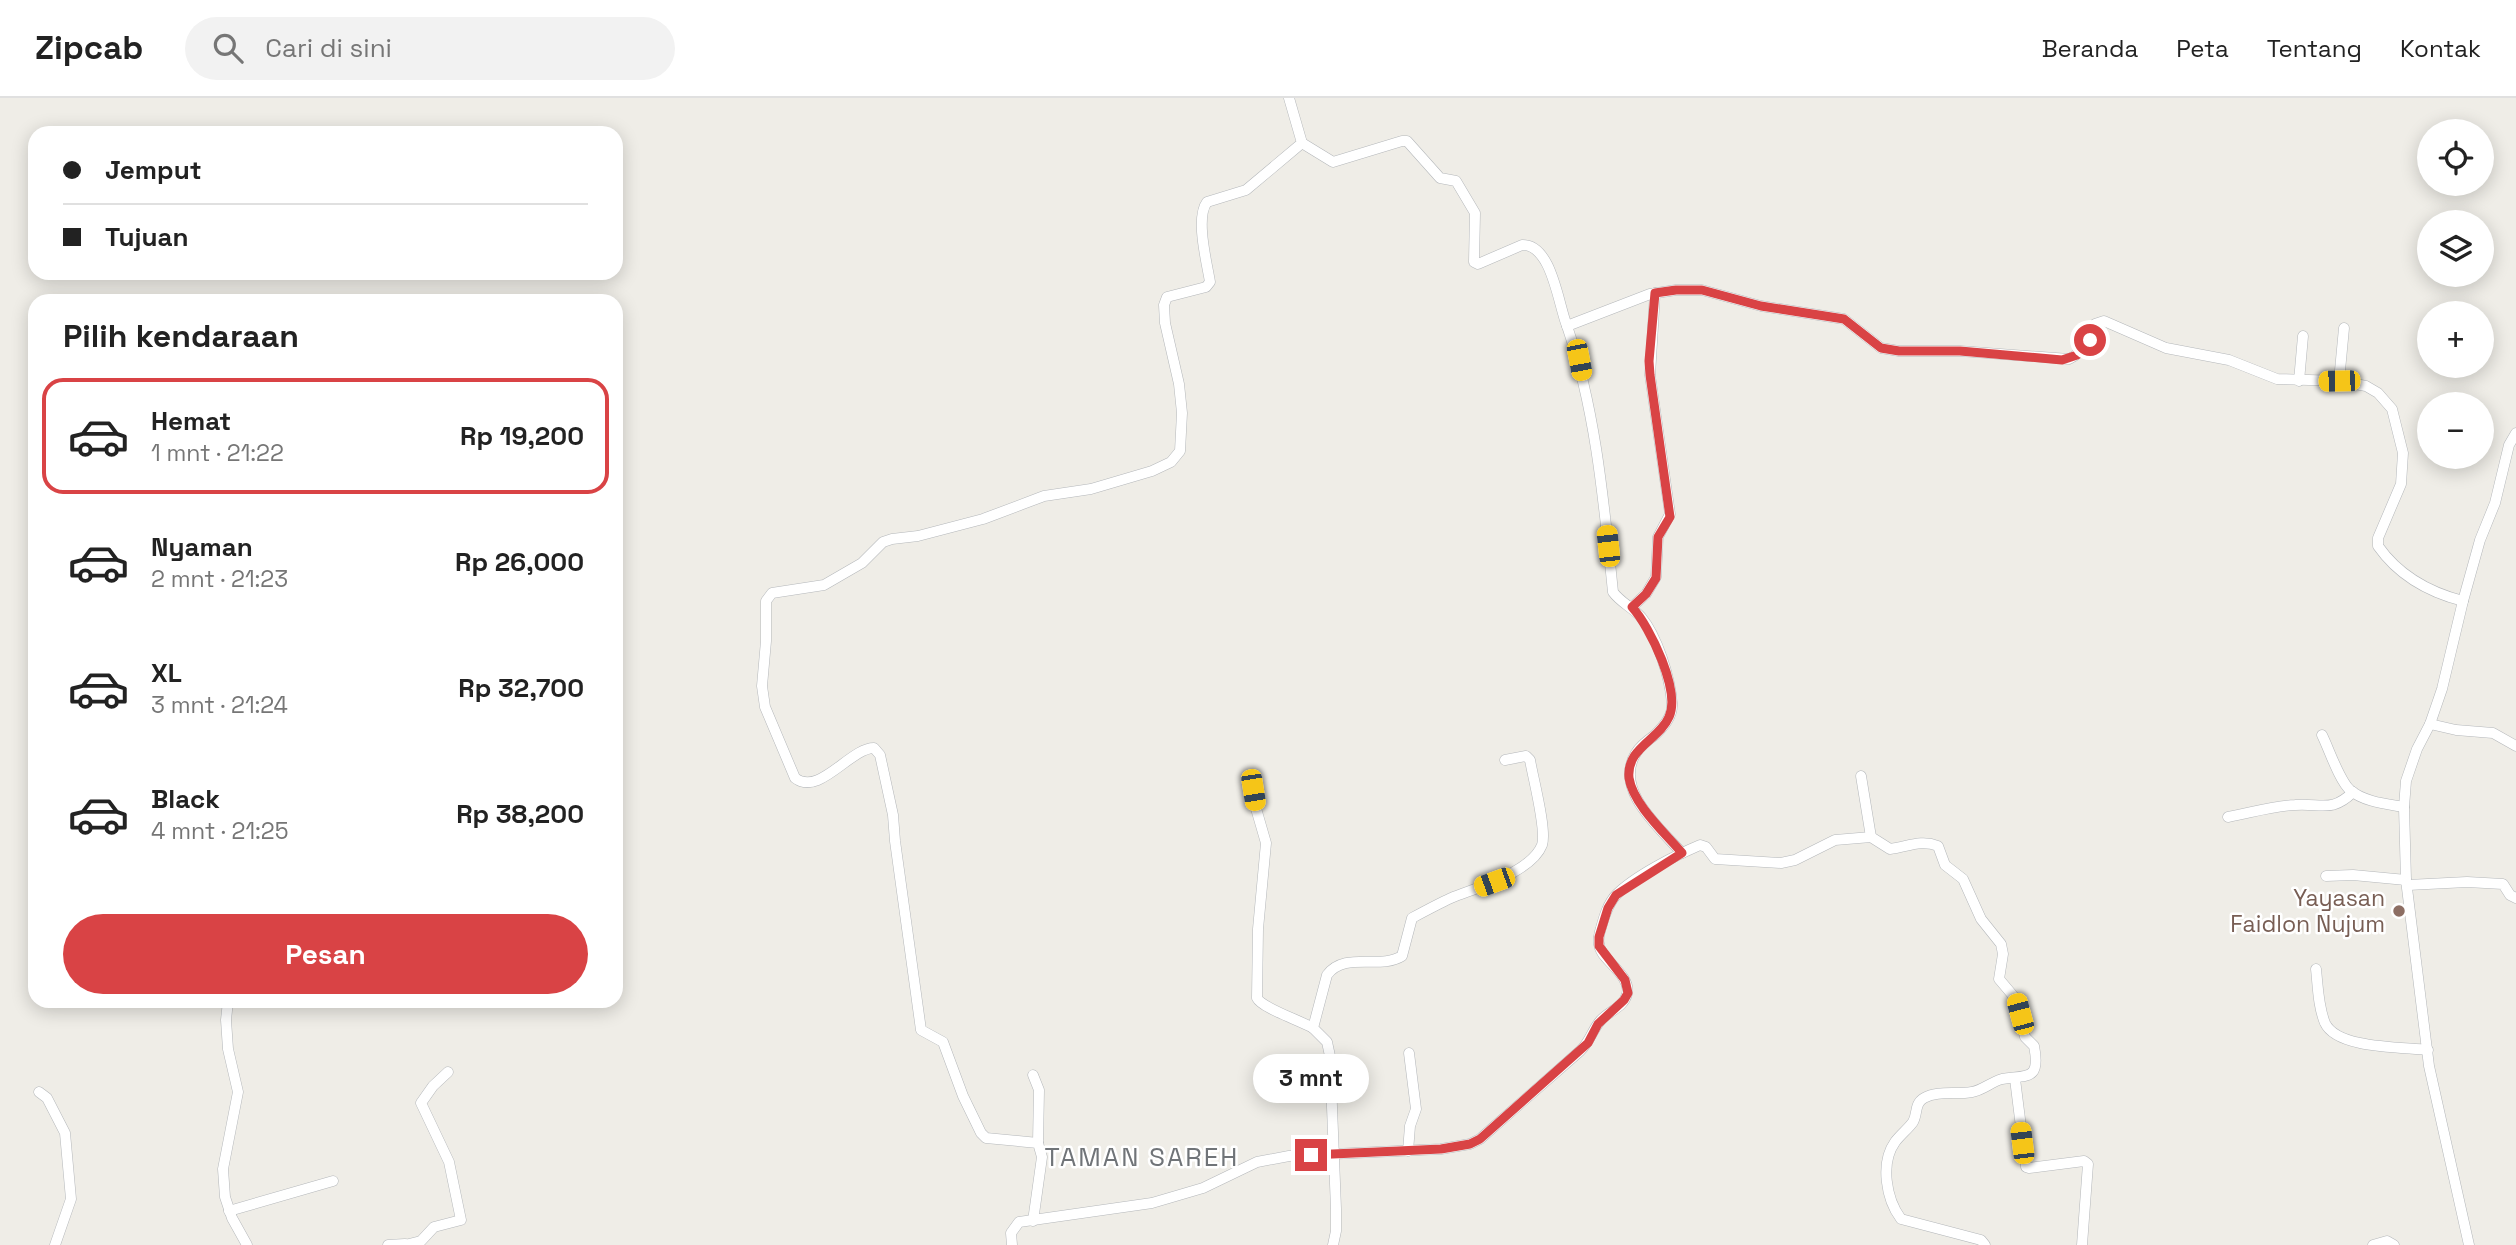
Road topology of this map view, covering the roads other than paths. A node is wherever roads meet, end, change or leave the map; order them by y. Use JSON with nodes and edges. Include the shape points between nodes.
{"nodes":[{"id":1,"x":1289,"y":98,"type":"edge"},
{"id":2,"x":1302,"y":143,"type":"junction"},
{"id":3,"x":1655,"y":293,"type":"junction"},
{"id":4,"x":1567,"y":326,"type":"junction"},
{"id":5,"x":2344,"y":328,"type":"dead end"},
{"id":6,"x":2304,"y":336,"type":"dead end"},
{"id":7,"x":2298,"y":381,"type":"junction"},
{"id":8,"x":2339,"y":381,"type":"junction"},
{"id":9,"x":2516,"y":433,"type":"edge"},
{"id":10,"x":2463,"y":601,"type":"junction"},
{"id":11,"x":1632,"y":607,"type":"junction"},
{"id":12,"x":2430,"y":724,"type":"junction"},
{"id":13,"x":2322,"y":735,"type":"dead end"},
{"id":14,"x":2516,"y":746,"type":"edge"},
{"id":15,"x":1505,"y":760,"type":"dead end"},
{"id":16,"x":1251,"y":776,"type":"dead end"},
{"id":17,"x":1861,"y":776,"type":"dead end"},
{"id":18,"x":2353,"y":792,"type":"junction"},
{"id":19,"x":2404,"y":807,"type":"junction"},
{"id":20,"x":2228,"y":817,"type":"dead end"},
{"id":21,"x":1871,"y":837,"type":"junction"},
{"id":22,"x":1682,"y":853,"type":"junction"},
{"id":23,"x":2326,"y":876,"type":"dead end"},
{"id":24,"x":2407,"y":883,"type":"junction"},
{"id":25,"x":2516,"y":898,"type":"edge"},
{"id":26,"x":2316,"y":969,"type":"dead end"},
{"id":27,"x":227,"y":1008,"type":"edge"},
{"id":28,"x":1313,"y":1028,"type":"junction"},
{"id":29,"x":2428,"y":1050,"type":"junction"},
{"id":30,"x":1409,"y":1052,"type":"dead end"},
{"id":31,"x":448,"y":1072,"type":"dead end"},
{"id":32,"x":1033,"y":1075,"type":"dead end"},
{"id":33,"x":2015,"y":1079,"type":"junction"},
{"id":34,"x":39,"y":1092,"type":"dead end"},
{"id":35,"x":1038,"y":1143,"type":"junction"},
{"id":36,"x":1408,"y":1151,"type":"junction"},
{"id":37,"x":1334,"y":1154,"type":"junction"},
{"id":38,"x":333,"y":1181,"type":"dead end"},
{"id":39,"x":229,"y":1211,"type":"junction"},
{"id":40,"x":1033,"y":1221,"type":"junction"},
{"id":41,"x":55,"y":1245,"type":"edge"},
{"id":42,"x":247,"y":1245,"type":"edge"},
{"id":43,"x":388,"y":1245,"type":"edge"},
{"id":44,"x":405,"y":1245,"type":"edge"},
{"id":45,"x":1012,"y":1245,"type":"edge"},
{"id":46,"x":1332,"y":1245,"type":"edge"},
{"id":47,"x":1985,"y":1245,"type":"edge"},
{"id":48,"x":2082,"y":1245,"type":"edge"},
{"id":49,"x":2372,"y":1245,"type":"edge"},
{"id":50,"x":2394,"y":1245,"type":"edge"},
{"id":51,"x":2469,"y":1245,"type":"edge"}],
"edges":[{"from":1,"to":2,"type":"street"},
{"from":2,"to":4,"type":"street","via":[[1333,162],[1408,141],[1440,178],[1454,180],[1467,198],[1475,213],[1476,264],[1522,244],[1536,249],[1549,268]]},
{"from":2,"to":35,"type":"street","via":[[1246,190],[1207,202],[1202,219],[1210,282],[1164,300],[1182,413],[1177,458],[1152,471],[1091,489],[1044,496],[983,519],[883,542],[862,563],[824,585],[772,593],[766,601],[765,706],[795,778],[804,782],[829,775],[864,749],[874,748],[880,755],[893,815],[921,1030],[943,1042],[963,1096],[986,1138]]},
{"from":3,"to":4,"type":"street"},
{"from":3,"to":7,"type":"street","via":[[1702,290],[1761,306],[1844,319],[1881,348],[1899,351],[2069,359],[2090,340],[2095,324],[2104,321],[2166,348],[2229,360],[2277,379]]},
{"from":3,"to":11,"type":"street","via":[[1649,368],[1670,517],[1658,537],[1656,578]]},
{"from":4,"to":11,"type":"street","via":[[1590,416],[1613,592]]},
{"from":5,"to":8,"type":"street"},
{"from":6,"to":7,"type":"street"},
{"from":7,"to":8,"type":"street"},
{"from":8,"to":10,"type":"street","via":[[2378,393],[2392,409],[2398,427],[2403,453],[2401,484],[2378,546],[2417,584]]},
{"from":9,"to":10,"type":"street"},
{"from":10,"to":12,"type":"street"},
{"from":11,"to":22,"type":"street","via":[[1656,642],[1672,704],[1662,728],[1637,751],[1629,776],[1639,803]]},
{"from":12,"to":14,"type":"street","via":[[2493,733]]},
{"from":12,"to":19,"type":"street","via":[[2410,770]]},
{"from":13,"to":18,"type":"street"},
{"from":15,"to":28,"type":"street","via":[[1526,756],[1530,760],[1542,845],[1509,875],[1412,918],[1402,956],[1393,961],[1333,967]]},
{"from":16,"to":28,"type":"street","via":[[1266,843],[1257,998],[1262,1006]]},
{"from":17,"to":21,"type":"street"},
{"from":18,"to":19,"type":"street"},
{"from":18,"to":20,"type":"street","via":[[2332,806],[2295,805]]},
{"from":19,"to":24,"type":"street"},
{"from":21,"to":22,"type":"street","via":[[1835,840],[1795,860],[1774,864],[1715,859],[1702,845]]},
{"from":21,"to":33,"type":"street","via":[[1890,849],[1927,842],[1938,846],[1945,866],[1963,880],[1981,919],[1999,939],[2003,954],[2000,979],[2016,1001],[2025,1037],[2035,1051],[2034,1072]]},
{"from":22,"to":36,"type":"street","via":[[1616,895],[1608,908],[1599,946],[1625,980],[1628,993],[1598,1024],[1588,1043],[1480,1139]]},
{"from":23,"to":24,"type":"street"},
{"from":24,"to":25,"type":"street","via":[[2503,884]]},
{"from":24,"to":29,"type":"street"},
{"from":26,"to":29,"type":"street","via":[[2320,1009],[2334,1035],[2350,1042]]},
{"from":27,"to":39,"type":"street","via":[[229,1049],[239,1092],[223,1169]]},
{"from":28,"to":37,"type":"street","via":[[1329,1045]]},
{"from":29,"to":51,"type":"street"},
{"from":30,"to":36,"type":"street","via":[[1416,1109]]},
{"from":31,"to":44,"type":"street","via":[[421,1103],[449,1161],[461,1220],[434,1227],[418,1243]]},
{"from":32,"to":35,"type":"street","via":[[1039,1090]]},
{"from":33,"to":47,"type":"street","via":[[1998,1080],[1976,1091],[1921,1099],[1912,1123],[1886,1159],[1886,1182],[1901,1219],[1981,1240]]},
{"from":33,"to":48,"type":"street","via":[[2026,1167],[2088,1164]]},
{"from":34,"to":41,"type":"street","via":[[47,1098],[65,1133],[71,1199]]},
{"from":35,"to":40,"type":"street","via":[[1042,1157]]},
{"from":36,"to":37,"type":"street"},
{"from":37,"to":40,"type":"street","via":[[1257,1163],[1203,1188],[1152,1203]]},
{"from":37,"to":46,"type":"street","via":[[1336,1231]]},
{"from":38,"to":39,"type":"street"},
{"from":39,"to":42,"type":"street"},
{"from":40,"to":45,"type":"street","via":[[1015,1225]]},
{"from":43,"to":44,"type":"street"},
{"from":49,"to":50,"type":"street","via":[[2386,1241]]}]}
